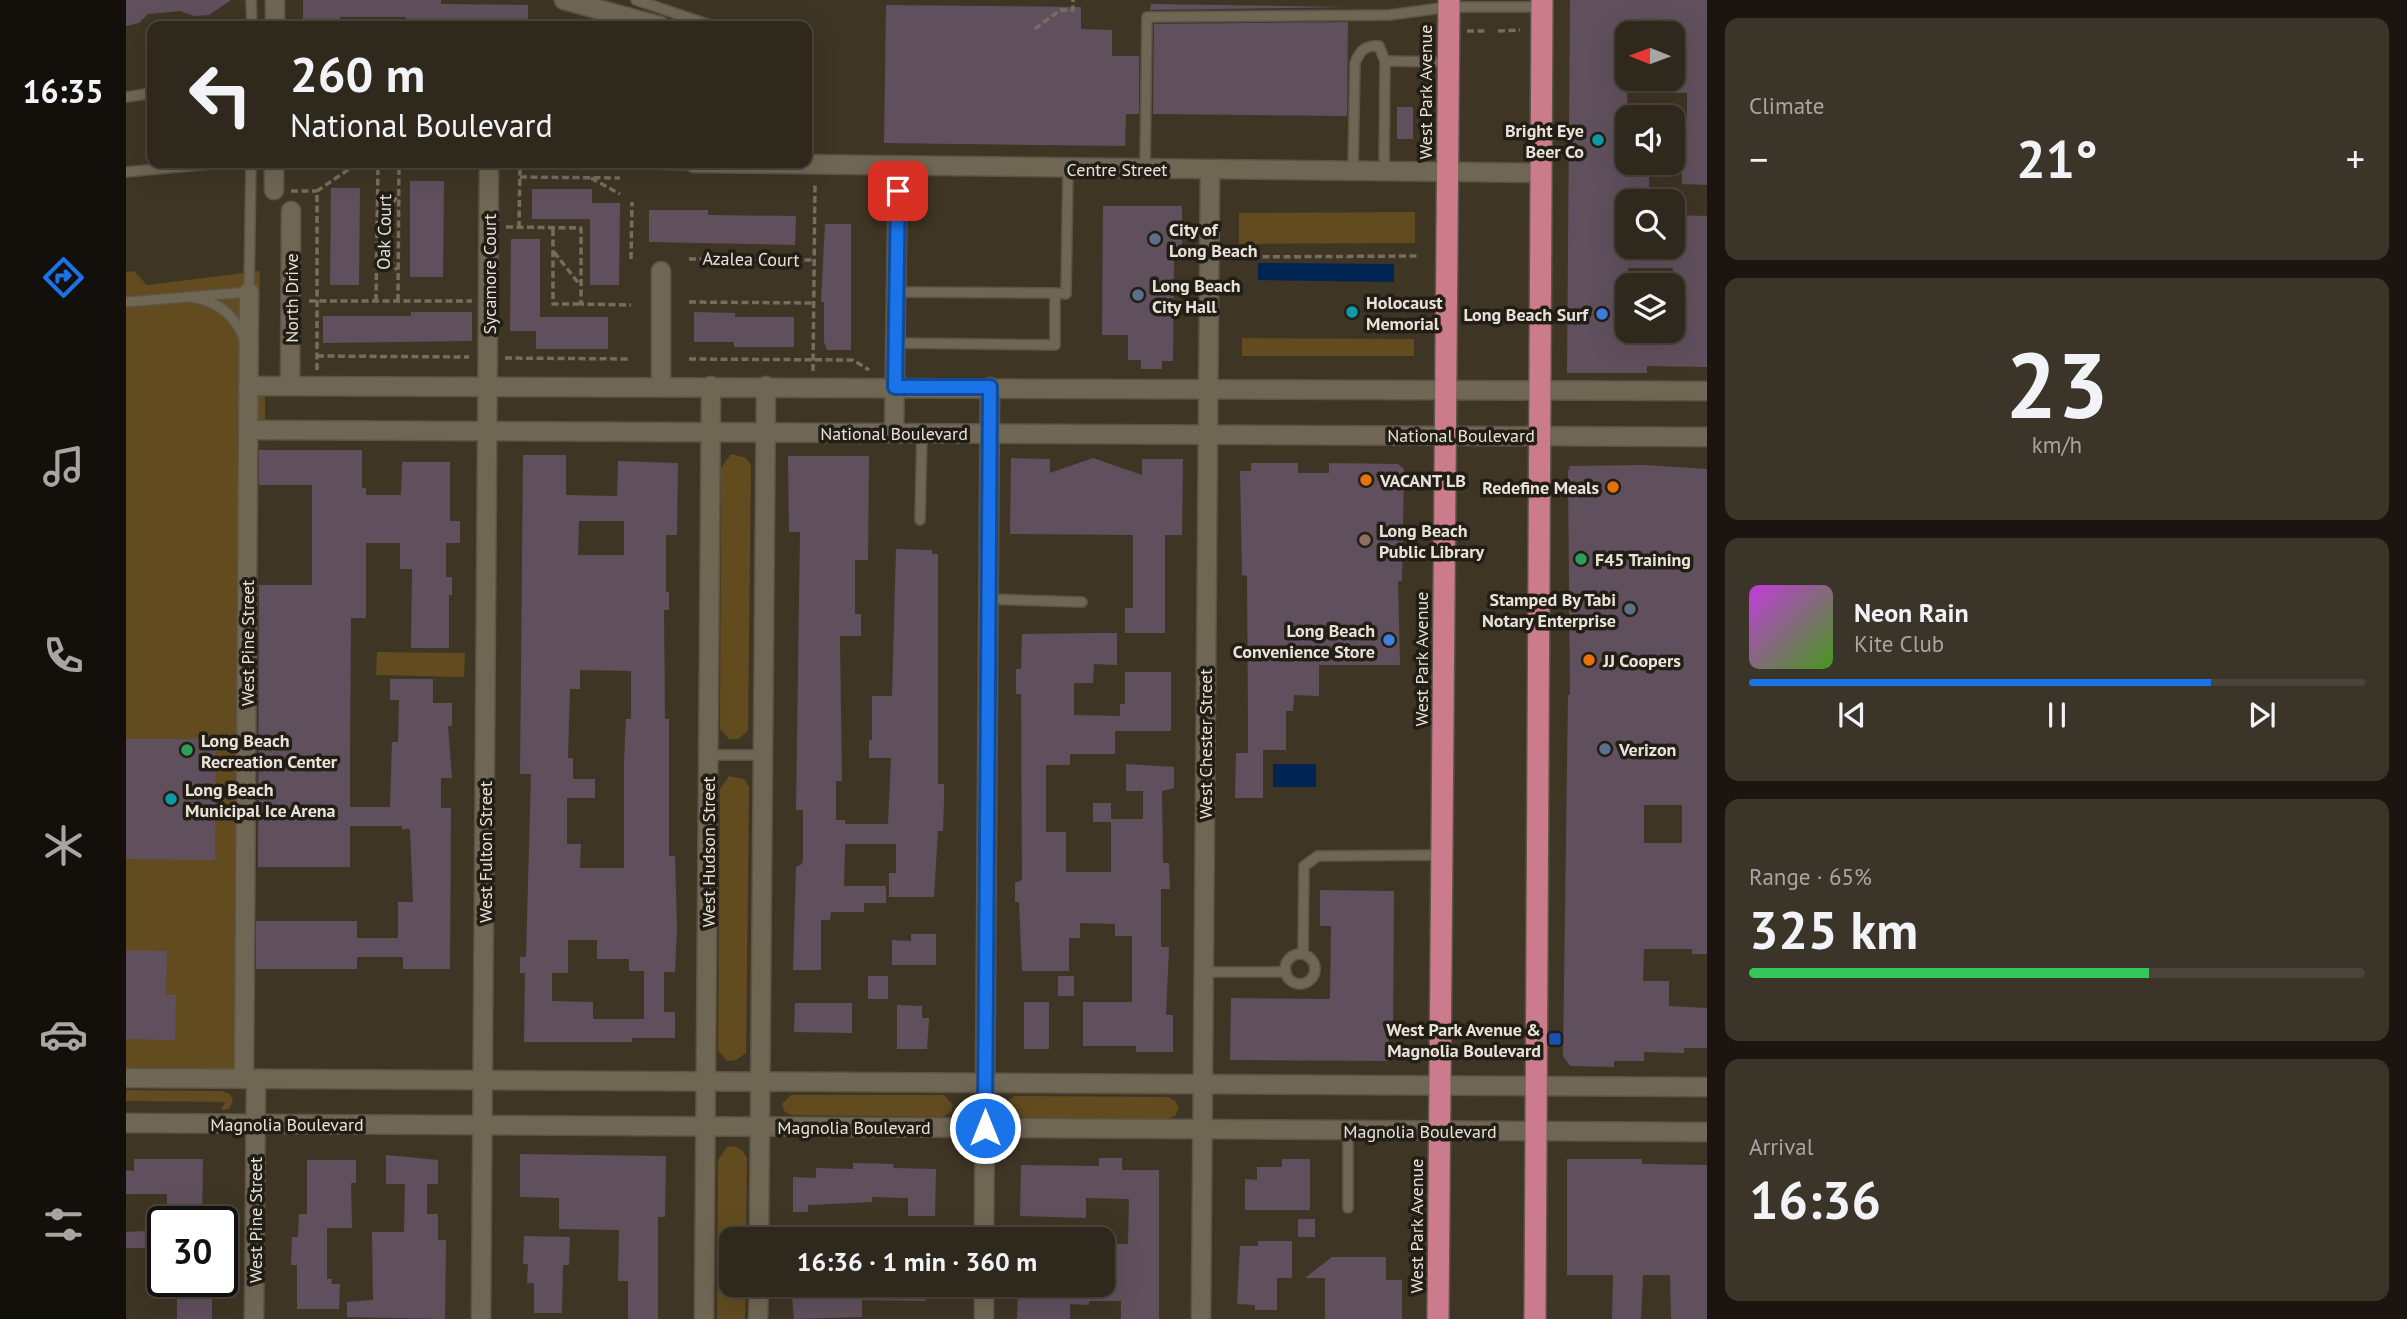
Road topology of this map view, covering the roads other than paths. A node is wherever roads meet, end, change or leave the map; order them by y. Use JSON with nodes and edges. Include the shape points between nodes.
{"nodes":[{"id":1,"x":251,"y":0,"type":"edge"},
{"id":2,"x":275,"y":0,"type":"edge"},
{"id":3,"x":564,"y":0,"type":"edge"},
{"id":4,"x":636,"y":0,"type":"edge"},
{"id":5,"x":1542,"y":3,"type":"edge"},
{"id":6,"x":1449,"y":4,"type":"edge"},
{"id":7,"x":252,"y":21,"type":"edge"},
{"id":8,"x":275,"y":21,"type":"edge"},
{"id":9,"x":642,"y":21,"type":"edge"},
{"id":10,"x":698,"y":21,"type":"edge"},
{"id":11,"x":1385,"y":61,"type":"junction"},
{"id":12,"x":1448,"y":62,"type":"junction"},
{"id":13,"x":147,"y":94,"type":"edge"},
{"id":14,"x":126,"y":97,"type":"edge"},
{"id":15,"x":812,"y":167,"type":"edge"},
{"id":16,"x":168,"y":168,"type":"edge"},
{"id":17,"x":251,"y":168,"type":"edge"},
{"id":18,"x":274,"y":168,"type":"edge"},
{"id":19,"x":489,"y":168,"type":"edge"},
{"id":20,"x":898,"y":168,"type":"junction"},
{"id":21,"x":1068,"y":169,"type":"junction"},
{"id":22,"x":1145,"y":169,"type":"junction"},
{"id":23,"x":1210,"y":170,"type":"junction"},
{"id":24,"x":126,"y":172,"type":"edge"},
{"id":25,"x":1353,"y":172,"type":"junction"},
{"id":26,"x":1384,"y":172,"type":"junction"},
{"id":27,"x":1448,"y":173,"type":"junction"},
{"id":28,"x":1539,"y":173,"type":"junction"},
{"id":29,"x":274,"y":190,"type":"road end"},
{"id":30,"x":291,"y":211,"type":"dead end"},
{"id":31,"x":661,"y":271,"type":"dead end"},
{"id":32,"x":249,"y":292,"type":"junction"},
{"id":33,"x":896,"y":292,"type":"junction"},
{"id":34,"x":1055,"y":293,"type":"junction"},
{"id":35,"x":183,"y":296,"type":"junction"},
{"id":36,"x":126,"y":302,"type":"edge"},
{"id":37,"x":895,"y":343,"type":"junction"},
{"id":38,"x":248,"y":351,"type":"junction"},
{"id":39,"x":488,"y":385,"type":"junction"},
{"id":40,"x":248,"y":386,"type":"junction"},
{"id":41,"x":290,"y":386,"type":"junction"},
{"id":42,"x":661,"y":386,"type":"junction"},
{"id":43,"x":711,"y":386,"type":"junction"},
{"id":44,"x":766,"y":386,"type":"junction"},
{"id":45,"x":895,"y":387,"type":"junction"},
{"id":46,"x":990,"y":387,"type":"junction"},
{"id":47,"x":1208,"y":388,"type":"junction"},
{"id":48,"x":1446,"y":389,"type":"junction"},
{"id":49,"x":1539,"y":390,"type":"junction"},
{"id":50,"x":1707,"y":391,"type":"edge"},
{"id":51,"x":248,"y":430,"type":"junction"},
{"id":52,"x":488,"y":431,"type":"junction"},
{"id":53,"x":711,"y":432,"type":"junction"},
{"id":54,"x":766,"y":432,"type":"junction"},
{"id":55,"x":894,"y":433,"type":"junction"},
{"id":56,"x":922,"y":433,"type":"junction"},
{"id":57,"x":990,"y":433,"type":"junction"},
{"id":58,"x":1208,"y":434,"type":"junction"},
{"id":59,"x":1445,"y":435,"type":"junction"},
{"id":60,"x":1538,"y":435,"type":"junction"},
{"id":61,"x":1707,"y":437,"type":"edge"},
{"id":62,"x":920,"y":520,"type":"dead end"},
{"id":63,"x":988,"y":599,"type":"junction"},
{"id":64,"x":1082,"y":602,"type":"dead end"},
{"id":65,"x":708,"y":755,"type":"junction"},
{"id":66,"x":763,"y":755,"type":"junction"},
{"id":67,"x":1442,"y":855,"type":"junction"},
{"id":68,"x":1303,"y":954,"type":"junction"},
{"id":69,"x":1203,"y":972,"type":"junction"},
{"id":70,"x":1286,"y":972,"type":"junction"},
{"id":71,"x":126,"y":1078,"type":"edge"},
{"id":72,"x":250,"y":1079,"type":"junction"},
{"id":73,"x":483,"y":1080,"type":"junction"},
{"id":74,"x":706,"y":1081,"type":"junction"},
{"id":75,"x":760,"y":1082,"type":"junction"},
{"id":76,"x":985,"y":1083,"type":"junction"},
{"id":77,"x":1202,"y":1084,"type":"junction"},
{"id":78,"x":1440,"y":1085,"type":"junction"},
{"id":79,"x":1536,"y":1086,"type":"junction"},
{"id":80,"x":1707,"y":1087,"type":"edge"},
{"id":81,"x":126,"y":1123,"type":"edge"},
{"id":82,"x":256,"y":1124,"type":"junction"},
{"id":83,"x":483,"y":1125,"type":"junction"},
{"id":84,"x":706,"y":1126,"type":"junction"},
{"id":85,"x":760,"y":1127,"type":"junction"},
{"id":86,"x":985,"y":1128,"type":"junction"},
{"id":87,"x":1202,"y":1129,"type":"junction"},
{"id":88,"x":1348,"y":1130,"type":"junction"},
{"id":89,"x":1439,"y":1131,"type":"junction"},
{"id":90,"x":1535,"y":1131,"type":"junction"},
{"id":91,"x":1707,"y":1132,"type":"edge"},
{"id":92,"x":1348,"y":1208,"type":"dead end"},
{"id":93,"x":759,"y":1227,"type":"edge"},
{"id":94,"x":984,"y":1227,"type":"edge"},
{"id":95,"x":758,"y":1297,"type":"edge"},
{"id":96,"x":984,"y":1297,"type":"edge"},
{"id":97,"x":254,"y":1319,"type":"edge"},
{"id":98,"x":481,"y":1319,"type":"edge"},
{"id":99,"x":704,"y":1319,"type":"edge"},
{"id":100,"x":758,"y":1319,"type":"edge"},
{"id":101,"x":984,"y":1319,"type":"edge"},
{"id":102,"x":1201,"y":1319,"type":"edge"},
{"id":103,"x":1438,"y":1319,"type":"edge"},
{"id":104,"x":1535,"y":1319,"type":"edge"}],
"edges":[{"from":1,"to":7,"type":"lane"},
{"from":2,"to":8,"type":"street"},
{"from":3,"to":9,"type":"street"},
{"from":4,"to":10,"type":"lane"},
{"from":5,"to":6,"type":"lane"},
{"from":5,"to":28,"type":"highway"},
{"from":6,"to":12,"type":"highway","name":"West Park Avenue"},
{"from":6,"to":22,"type":"lane","via":[[1389,15],[1147,17]]},
{"from":11,"to":12,"type":"lane"},
{"from":11,"to":25,"type":"lane","via":[[1379,46],[1370,46],[1360,52],[1355,63]]},
{"from":11,"to":26,"type":"lane"},
{"from":12,"to":27,"type":"highway","name":"West Park Avenue"},
{"from":13,"to":14,"type":"lane"},
{"from":15,"to":20,"type":"street","name":"Centre Street"},
{"from":16,"to":24,"type":"lane"},
{"from":17,"to":32,"type":"lane"},
{"from":18,"to":29,"type":"street"},
{"from":19,"to":39,"type":"street","name":"Sycamore Court"},
{"from":20,"to":21,"type":"street","name":"Centre Street"},
{"from":20,"to":33,"type":"street"},
{"from":21,"to":22,"type":"street","name":"Centre Street"},
{"from":21,"to":34,"type":"lane","via":[[1066,294]]},
{"from":22,"to":23,"type":"street","name":"Centre Street"},
{"from":23,"to":25,"type":"street","name":"Centre Street"},
{"from":23,"to":47,"type":"street","name":"West Chester Street"},
{"from":25,"to":26,"type":"street","name":"Centre Street"},
{"from":26,"to":27,"type":"street","name":"Centre Street"},
{"from":27,"to":28,"type":"street","name":"Centre Street"},
{"from":27,"to":48,"type":"highway","name":"West Park Avenue"},
{"from":28,"to":49,"type":"highway"},
{"from":30,"to":41,"type":"street","name":"North Drive"},
{"from":31,"to":42,"type":"street"},
{"from":32,"to":35,"type":"lane"},
{"from":32,"to":38,"type":"street","name":"West Pine Street"},
{"from":33,"to":34,"type":"lane"},
{"from":33,"to":37,"type":"street"},
{"from":34,"to":37,"type":"lane","via":[[1055,345]]},
{"from":35,"to":36,"type":"lane"},
{"from":35,"to":38,"type":"lane","via":[[221,307],[234,319]]},
{"from":37,"to":45,"type":"street"},
{"from":38,"to":40,"type":"street","name":"West Pine Street"},
{"from":39,"to":41,"type":"street"},
{"from":39,"to":42,"type":"street"},
{"from":39,"to":52,"type":"street","name":"West Fulton Street"},
{"from":40,"to":41,"type":"street"},
{"from":40,"to":51,"type":"street","name":"West Pine Street"},
{"from":42,"to":43,"type":"street"},
{"from":43,"to":44,"type":"street"},
{"from":43,"to":53,"type":"street","name":"West Hudson Street"},
{"from":44,"to":45,"type":"street"},
{"from":44,"to":54,"type":"street"},
{"from":45,"to":46,"type":"street"},
{"from":45,"to":55,"type":"street"},
{"from":46,"to":47,"type":"street"},
{"from":46,"to":57,"type":"street"},
{"from":47,"to":48,"type":"street"},
{"from":47,"to":58,"type":"street","name":"West Chester Street"},
{"from":48,"to":49,"type":"street"},
{"from":48,"to":59,"type":"highway","name":"West Park Avenue"},
{"from":49,"to":50,"type":"street"},
{"from":49,"to":60,"type":"highway"},
{"from":51,"to":52,"type":"street","name":"National Boulevard"},
{"from":51,"to":72,"type":"street","name":"West Pine Street"},
{"from":52,"to":53,"type":"street","name":"National Boulevard"},
{"from":52,"to":73,"type":"street","name":"West Fulton Street"},
{"from":53,"to":54,"type":"street","name":"National Boulevard"},
{"from":53,"to":65,"type":"street","name":"West Hudson Street"},
{"from":54,"to":55,"type":"street","name":"National Boulevard"},
{"from":54,"to":66,"type":"street"},
{"from":55,"to":56,"type":"street","name":"National Boulevard"},
{"from":56,"to":57,"type":"street","name":"National Boulevard"},
{"from":56,"to":62,"type":"lane"},
{"from":57,"to":58,"type":"street","name":"National Boulevard"},
{"from":57,"to":63,"type":"street"},
{"from":58,"to":59,"type":"street","name":"National Boulevard"},
{"from":58,"to":69,"type":"street","name":"West Chester Street"},
{"from":59,"to":60,"type":"street","name":"National Boulevard"},
{"from":59,"to":67,"type":"highway","name":"West Park Avenue"},
{"from":60,"to":61,"type":"street","name":"National Boulevard"},
{"from":60,"to":79,"type":"highway"},
{"from":63,"to":64,"type":"lane"},
{"from":63,"to":76,"type":"street"},
{"from":65,"to":66,"type":"lane"},
{"from":65,"to":74,"type":"street","name":"West Hudson Street"},
{"from":66,"to":75,"type":"street"},
{"from":67,"to":68,"type":"lane","via":[[1318,856],[1304,866]]},
{"from":67,"to":78,"type":"highway","name":"West Park Avenue"},
{"from":68,"to":70,"type":"lane","via":[[1290,958]]},
{"from":68,"to":70,"type":"lane","via":[[1314,963],[1312,978],[1299,984]]},
{"from":69,"to":70,"type":"lane"},
{"from":69,"to":77,"type":"street","name":"West Chester Street"},
{"from":71,"to":72,"type":"street"},
{"from":72,"to":73,"type":"street"},
{"from":72,"to":82,"type":"street","name":"West Pine Street"},
{"from":73,"to":74,"type":"street"},
{"from":73,"to":83,"type":"street","name":"West Fulton Street"},
{"from":74,"to":75,"type":"street"},
{"from":74,"to":84,"type":"street","name":"West Hudson Street"},
{"from":75,"to":76,"type":"street"},
{"from":75,"to":85,"type":"street"},
{"from":76,"to":77,"type":"street"},
{"from":76,"to":86,"type":"street"},
{"from":77,"to":78,"type":"street"},
{"from":77,"to":87,"type":"street","name":"West Chester Street"},
{"from":78,"to":79,"type":"street"},
{"from":78,"to":89,"type":"highway","name":"West Park Avenue"},
{"from":79,"to":80,"type":"street"},
{"from":79,"to":90,"type":"highway"},
{"from":81,"to":82,"type":"street","name":"Magnolia Boulevard"},
{"from":82,"to":83,"type":"street","name":"Magnolia Boulevard"},
{"from":82,"to":97,"type":"street","name":"West Pine Street"},
{"from":83,"to":84,"type":"street","name":"Magnolia Boulevard"},
{"from":83,"to":98,"type":"street","name":"West Fulton Street"},
{"from":84,"to":85,"type":"street","name":"Magnolia Boulevard"},
{"from":84,"to":99,"type":"street","name":"West Hudson Street"},
{"from":85,"to":86,"type":"street","name":"Magnolia Boulevard"},
{"from":85,"to":93,"type":"street"},
{"from":86,"to":87,"type":"street","name":"Magnolia Boulevard"},
{"from":86,"to":94,"type":"street"},
{"from":87,"to":88,"type":"street","name":"Magnolia Boulevard"},
{"from":87,"to":102,"type":"street","name":"West Chester Street"},
{"from":88,"to":89,"type":"street","name":"Magnolia Boulevard"},
{"from":88,"to":92,"type":"lane"},
{"from":89,"to":90,"type":"street","name":"Magnolia Boulevard"},
{"from":89,"to":103,"type":"highway","name":"West Park Avenue"},
{"from":90,"to":91,"type":"street","name":"Magnolia Boulevard"},
{"from":90,"to":104,"type":"highway"},
{"from":95,"to":100,"type":"street"},
{"from":96,"to":101,"type":"street"}]}
